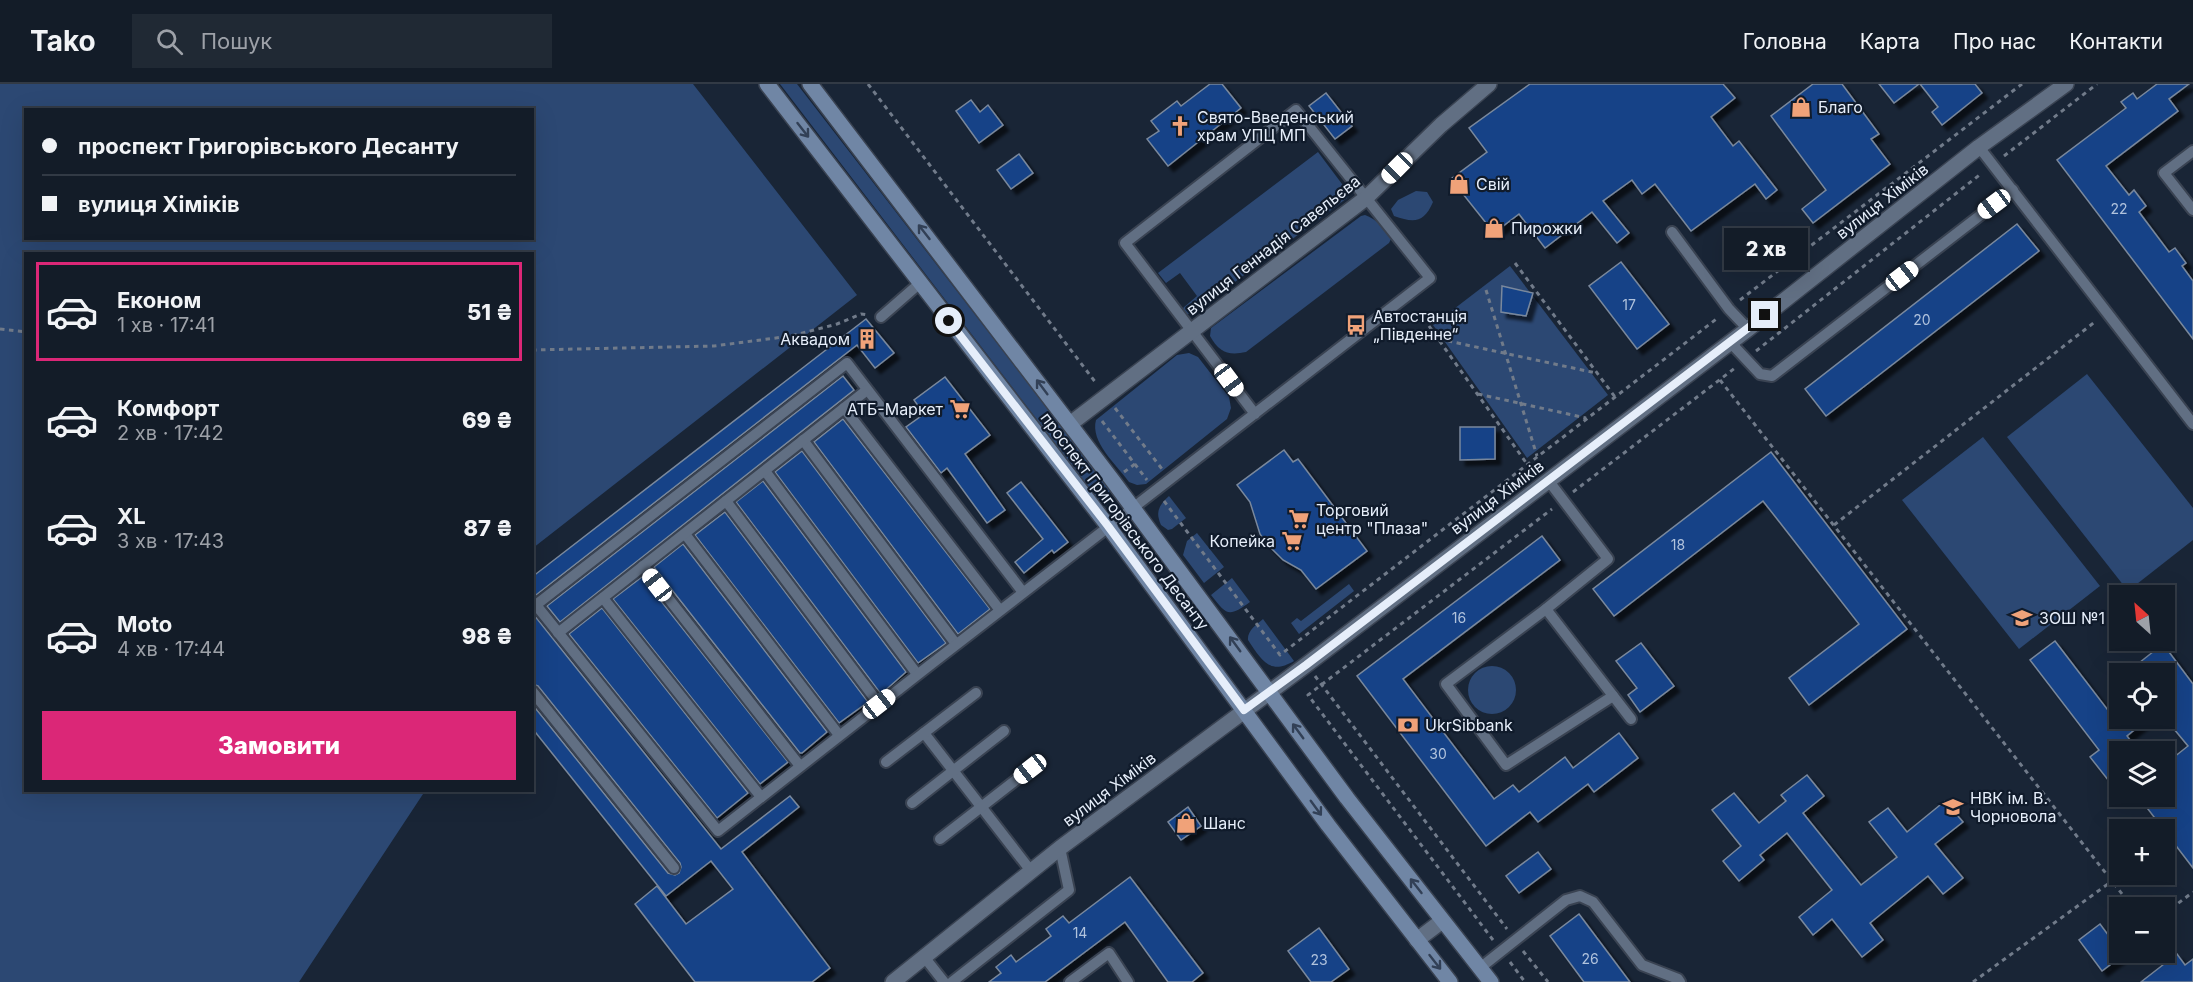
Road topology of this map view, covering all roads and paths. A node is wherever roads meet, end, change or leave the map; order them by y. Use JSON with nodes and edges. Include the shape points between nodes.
{"nodes":[{"id":1,"x":767,"y":84,"type":"edge"},
{"id":2,"x":810,"y":84,"type":"edge"},
{"id":3,"x":868,"y":84,"type":"edge"},
{"id":4,"x":1489,"y":84,"type":"edge"},
{"id":5,"x":2022,"y":84,"type":"edge"},
{"id":6,"x":2066,"y":84,"type":"edge"},
{"id":7,"x":2097,"y":84,"type":"edge"},
{"id":8,"x":1979,"y":147,"type":"junction"},
{"id":9,"x":2193,"y":151,"type":"edge"},
{"id":10,"x":1993,"y":164,"type":"junction"},
{"id":11,"x":2013,"y":190,"type":"junction"},
{"id":12,"x":1366,"y":198,"type":"junction"},
{"id":13,"x":2193,"y":210,"type":"edge"},
{"id":14,"x":1671,"y":232,"type":"dead end"},
{"id":15,"x":1515,"y":263,"type":"dead end"},
{"id":16,"x":920,"y":283,"type":"junction"},
{"id":17,"x":1486,"y":290,"type":"dead end"},
{"id":18,"x":1729,"y":309,"type":"junction"},
{"id":19,"x":2106,"y":313,"type":"junction"},
{"id":20,"x":881,"y":317,"type":"joint"},
{"id":21,"x":1429,"y":326,"type":"dead end"},
{"id":22,"x":0,"y":329,"type":"edge"},
{"id":23,"x":1748,"y":329,"type":"junction"},
{"id":24,"x":1191,"y":330,"type":"junction"},
{"id":25,"x":24,"y":332,"type":"edge"},
{"id":26,"x":1438,"y":338,"type":"junction"},
{"id":27,"x":1730,"y":342,"type":"junction"},
{"id":28,"x":534,"y":350,"type":"edge"},
{"id":29,"x":1506,"y":353,"type":"junction"},
{"id":30,"x":1746,"y":359,"type":"junction"},
{"id":31,"x":1596,"y":373,"type":"junction"},
{"id":32,"x":1720,"y":380,"type":"junction"},
{"id":33,"x":867,"y":390,"type":"junction"},
{"id":34,"x":1476,"y":393,"type":"junction"},
{"id":35,"x":1106,"y":396,"type":"junction"},
{"id":36,"x":1615,"y":397,"type":"junction"},
{"id":37,"x":1521,"y":404,"type":"junction"},
{"id":38,"x":1091,"y":407,"type":"junction"},
{"id":39,"x":844,"y":408,"type":"junction"},
{"id":40,"x":1255,"y":414,"type":"junction"},
{"id":41,"x":1587,"y":418,"type":"junction"},
{"id":42,"x":1070,"y":424,"type":"junction"},
{"id":43,"x":2193,"y":424,"type":"edge"},
{"id":44,"x":803,"y":441,"type":"junction"},
{"id":45,"x":1538,"y":456,"type":"junction"},
{"id":46,"x":1527,"y":464,"type":"junction"},
{"id":47,"x":765,"y":471,"type":"junction"},
{"id":48,"x":1170,"y":479,"type":"junction"},
{"id":49,"x":1548,"y":480,"type":"junction"},
{"id":50,"x":1155,"y":491,"type":"junction"},
{"id":51,"x":1563,"y":500,"type":"junction"},
{"id":52,"x":726,"y":501,"type":"junction"},
{"id":53,"x":1133,"y":508,"type":"junction"},
{"id":54,"x":1834,"y":525,"type":"junction"},
{"id":55,"x":1108,"y":526,"type":"junction"},
{"id":56,"x":685,"y":534,"type":"junction"},
{"id":57,"x":643,"y":566,"type":"junction"},
{"id":58,"x":1022,"y":591,"type":"junction"},
{"id":59,"x":603,"y":598,"type":"junction"},
{"id":60,"x":534,"y":607,"type":"edge"},
{"id":61,"x":999,"y":609,"type":"junction"},
{"id":62,"x":1546,"y":609,"type":"junction"},
{"id":63,"x":558,"y":633,"type":"junction"},
{"id":64,"x":956,"y":644,"type":"junction"},
{"id":65,"x":1306,"y":665,"type":"junction"},
{"id":66,"x":917,"y":674,"type":"junction"},
{"id":67,"x":1322,"y":684,"type":"junction"},
{"id":68,"x":1269,"y":691,"type":"junction"},
{"id":69,"x":534,"y":693,"type":"edge"},
{"id":70,"x":976,"y":693,"type":"dead end"},
{"id":71,"x":1613,"y":696,"type":"junction"},
{"id":72,"x":879,"y":704,"type":"junction"},
{"id":73,"x":1244,"y":710,"type":"junction"},
{"id":74,"x":1630,"y":719,"type":"dead end"},
{"id":75,"x":1004,"y":731,"type":"dead end"},
{"id":76,"x":924,"y":733,"type":"junction"},
{"id":77,"x":839,"y":735,"type":"junction"},
{"id":78,"x":886,"y":762,"type":"dead end"},
{"id":79,"x":801,"y":766,"type":"junction"},
{"id":80,"x":1030,"y":769,"type":"dead end"},
{"id":81,"x":953,"y":772,"type":"junction"},
{"id":82,"x":761,"y":797,"type":"junction"},
{"id":83,"x":912,"y":803,"type":"dead end"},
{"id":84,"x":981,"y":808,"type":"junction"},
{"id":85,"x":940,"y":839,"type":"dead end"},
{"id":86,"x":1060,"y":848,"type":"junction"},
{"id":87,"x":674,"y":868,"type":"dead end"},
{"id":88,"x":1030,"y":871,"type":"junction"},
{"id":89,"x":2109,"y":877,"type":"edge"},
{"id":90,"x":2109,"y":883,"type":"edge"},
{"id":91,"x":2115,"y":885,"type":"edge"},
{"id":92,"x":2193,"y":892,"type":"edge"},
{"id":93,"x":2124,"y":897,"type":"edge"},
{"id":94,"x":2175,"y":906,"type":"edge"},
{"id":95,"x":1443,"y":921,"type":"junction"},
{"id":96,"x":1417,"y":940,"type":"junction"},
{"id":97,"x":1515,"y":940,"type":"junction"},
{"id":98,"x":1502,"y":951,"type":"junction"},
{"id":99,"x":924,"y":957,"type":"junction"},
{"id":100,"x":1480,"y":968,"type":"junction"},
{"id":101,"x":893,"y":982,"type":"edge"},
{"id":102,"x":944,"y":982,"type":"edge"},
{"id":103,"x":952,"y":982,"type":"edge"},
{"id":104,"x":1070,"y":982,"type":"edge"},
{"id":105,"x":1128,"y":982,"type":"edge"},
{"id":106,"x":1450,"y":982,"type":"edge"},
{"id":107,"x":1491,"y":982,"type":"edge"},
{"id":108,"x":1526,"y":982,"type":"edge"},
{"id":109,"x":1548,"y":982,"type":"edge"},
{"id":110,"x":1680,"y":982,"type":"edge"},
{"id":111,"x":1973,"y":982,"type":"edge"}],
"edges":[{"from":1,"to":16,"type":"street","name":"проспект Григорівського Десанту","one_way":true},
{"from":42,"to":2,"type":"street","name":"проспект Григорівського Десанту","one_way":true},
{"from":3,"to":35,"type":"path"},
{"from":4,"to":12,"type":"street","name":"вулиця Геннадія Савельєва"},
{"from":5,"to":18,"type":"path"},
{"from":6,"to":8,"type":"street","name":"вулиця Хіміків"},
{"from":7,"to":10,"type":"path"},
{"from":8,"to":10,"type":"lane"},
{"from":8,"to":23,"type":"street","name":"вулиця Хіміків"},
{"from":9,"to":13,"type":"lane","via":[[2164,173]]},
{"from":10,"to":11,"type":"lane"},
{"from":10,"to":30,"type":"path"},
{"from":11,"to":19,"type":"lane"},
{"from":11,"to":30,"type":"lane","via":[[1772,376],[1760,374]]},
{"from":12,"to":24,"type":"street","name":"вулиця Геннадія Савельєва"},
{"from":12,"to":24,"type":"lane","via":[[1296,110],[1125,243]]},
{"from":12,"to":40,"type":"lane","via":[[1430,278]]},
{"from":14,"to":18,"type":"lane"},
{"from":15,"to":31,"type":"path"},
{"from":16,"to":20,"type":"lane"},
{"from":16,"to":55,"type":"street","name":"проспект Григорівського Десанту"},
{"from":17,"to":29,"type":"path"},
{"from":18,"to":23,"type":"lane"},
{"from":18,"to":36,"type":"path"},
{"from":19,"to":43,"type":"lane"},
{"from":19,"to":54,"type":"path"},
{"from":20,"to":28,"type":"path","via":[[861,314],[791,336],[714,346]]},
{"from":21,"to":26,"type":"path"},
{"from":22,"to":25,"type":"path"},
{"from":23,"to":27,"type":"street","name":"вулиця Хіміків"},
{"from":24,"to":35,"type":"street","name":"вулиця Геннадія Савельєва"},
{"from":24,"to":40,"type":"lane"},
{"from":26,"to":29,"type":"path"},
{"from":26,"to":34,"type":"path"},
{"from":27,"to":30,"type":"lane"},
{"from":27,"to":49,"type":"street","name":"вулиця Хіміків"},
{"from":29,"to":31,"type":"path"},
{"from":29,"to":37,"type":"path"},
{"from":30,"to":32,"type":"path"},
{"from":31,"to":36,"type":"path"},
{"from":32,"to":51,"type":"path"},
{"from":32,"to":54,"type":"path"},
{"from":33,"to":39,"type":"lane"},
{"from":33,"to":58,"type":"lane"},
{"from":33,"to":60,"type":"lane","via":[[847,363]]},
{"from":34,"to":37,"type":"path"},
{"from":34,"to":46,"type":"path"},
{"from":35,"to":38,"type":"street","name":"вулиця Геннадія Савельєва"},
{"from":35,"to":48,"type":"path"},
{"from":36,"to":41,"type":"path"},
{"from":37,"to":41,"type":"path"},
{"from":37,"to":45,"type":"path"},
{"from":38,"to":42,"type":"street","name":"вулиця Геннадія Савельєва"},
{"from":38,"to":50,"type":"path"},
{"from":39,"to":44,"type":"lane"},
{"from":39,"to":61,"type":"lane"},
{"from":40,"to":48,"type":"lane"},
{"from":41,"to":45,"type":"path"},
{"from":42,"to":53,"type":"street","name":"проспект Григорівського Десанту"},
{"from":44,"to":47,"type":"lane"},
{"from":44,"to":64,"type":"lane"},
{"from":45,"to":46,"type":"path"},
{"from":46,"to":50,"type":"path","via":[[1280,655]]},
{"from":47,"to":52,"type":"lane"},
{"from":47,"to":66,"type":"lane"},
{"from":48,"to":50,"type":"lane"},
{"from":49,"to":51,"type":"lane"},
{"from":49,"to":65,"type":"street","name":"вулиця Хіміків"},
{"from":50,"to":53,"type":"lane"},
{"from":51,"to":62,"type":"lane","via":[[1608,559]]},
{"from":51,"to":67,"type":"path"},
{"from":52,"to":56,"type":"lane"},
{"from":52,"to":72,"type":"lane"},
{"from":53,"to":55,"type":"lane"},
{"from":68,"to":53,"type":"street","name":"проспект Григорівського Десанту","one_way":true},
{"from":54,"to":89,"type":"path"},
{"from":55,"to":58,"type":"lane"},
{"from":55,"to":73,"type":"street","name":"проспект Григорівського Десанту"},
{"from":56,"to":57,"type":"lane"},
{"from":56,"to":77,"type":"lane"},
{"from":57,"to":59,"type":"lane"},
{"from":57,"to":79,"type":"lane"},
{"from":58,"to":61,"type":"lane"},
{"from":59,"to":63,"type":"lane"},
{"from":59,"to":82,"type":"lane"},
{"from":60,"to":63,"type":"lane"},
{"from":61,"to":64,"type":"lane"},
{"from":62,"to":71,"type":"lane"},
{"from":62,"to":71,"type":"lane","via":[[1446,684],[1506,765]]},
{"from":63,"to":82,"type":"lane","via":[[717,831]]},
{"from":64,"to":66,"type":"lane"},
{"from":65,"to":67,"type":"path"},
{"from":65,"to":68,"type":"street","name":"вулиця Хіміків"},
{"from":66,"to":72,"type":"lane"},
{"from":67,"to":97,"type":"path"},
{"from":67,"to":98,"type":"path","via":[[1308,695]]},
{"from":68,"to":73,"type":"street","name":"вулиця Хіміків"},
{"from":95,"to":68,"type":"street","name":"проспект Григорівського Десанту","one_way":true},
{"from":69,"to":87,"type":"lane"},
{"from":70,"to":76,"type":"lane"},
{"from":71,"to":74,"type":"lane"},
{"from":72,"to":77,"type":"lane"},
{"from":73,"to":86,"type":"street","name":"вулиця Хіміків"},
{"from":73,"to":96,"type":"street","name":"проспект Григорівського Десанту","one_way":true},
{"from":75,"to":81,"type":"lane"},
{"from":76,"to":78,"type":"lane"},
{"from":76,"to":81,"type":"lane"},
{"from":77,"to":79,"type":"lane"},
{"from":79,"to":82,"type":"lane"},
{"from":80,"to":84,"type":"lane"},
{"from":81,"to":83,"type":"lane"},
{"from":81,"to":84,"type":"lane"},
{"from":84,"to":85,"type":"lane"},
{"from":84,"to":88,"type":"lane"},
{"from":86,"to":88,"type":"street","name":"вулиця Хіміків"},
{"from":86,"to":103,"type":"lane","via":[[1069,890]]},
{"from":88,"to":99,"type":"street","name":"вулиця Хіміків"},
{"from":90,"to":111,"type":"path"},
{"from":91,"to":93,"type":"path"},
{"from":92,"to":94,"type":"path"},
{"from":95,"to":96,"type":"street"},
{"from":95,"to":100,"type":"street","name":"проспект Григорівського Десанту"},
{"from":96,"to":106,"type":"street","name":"проспект Григорівського Десанту","one_way":true},
{"from":97,"to":98,"type":"lane"},
{"from":97,"to":109,"type":"path"},
{"from":97,"to":110,"type":"lane","via":[[1566,900],[1580,896],[1593,902],[1642,965]]},
{"from":98,"to":100,"type":"lane"},
{"from":98,"to":108,"type":"path"},
{"from":99,"to":101,"type":"street","name":"вулиця Хіміків"},
{"from":99,"to":102,"type":"lane"},
{"from":100,"to":107,"type":"street","name":"проспект Григорівського Десанту"},
{"from":104,"to":105,"type":"lane","via":[[1109,953]]}]}
